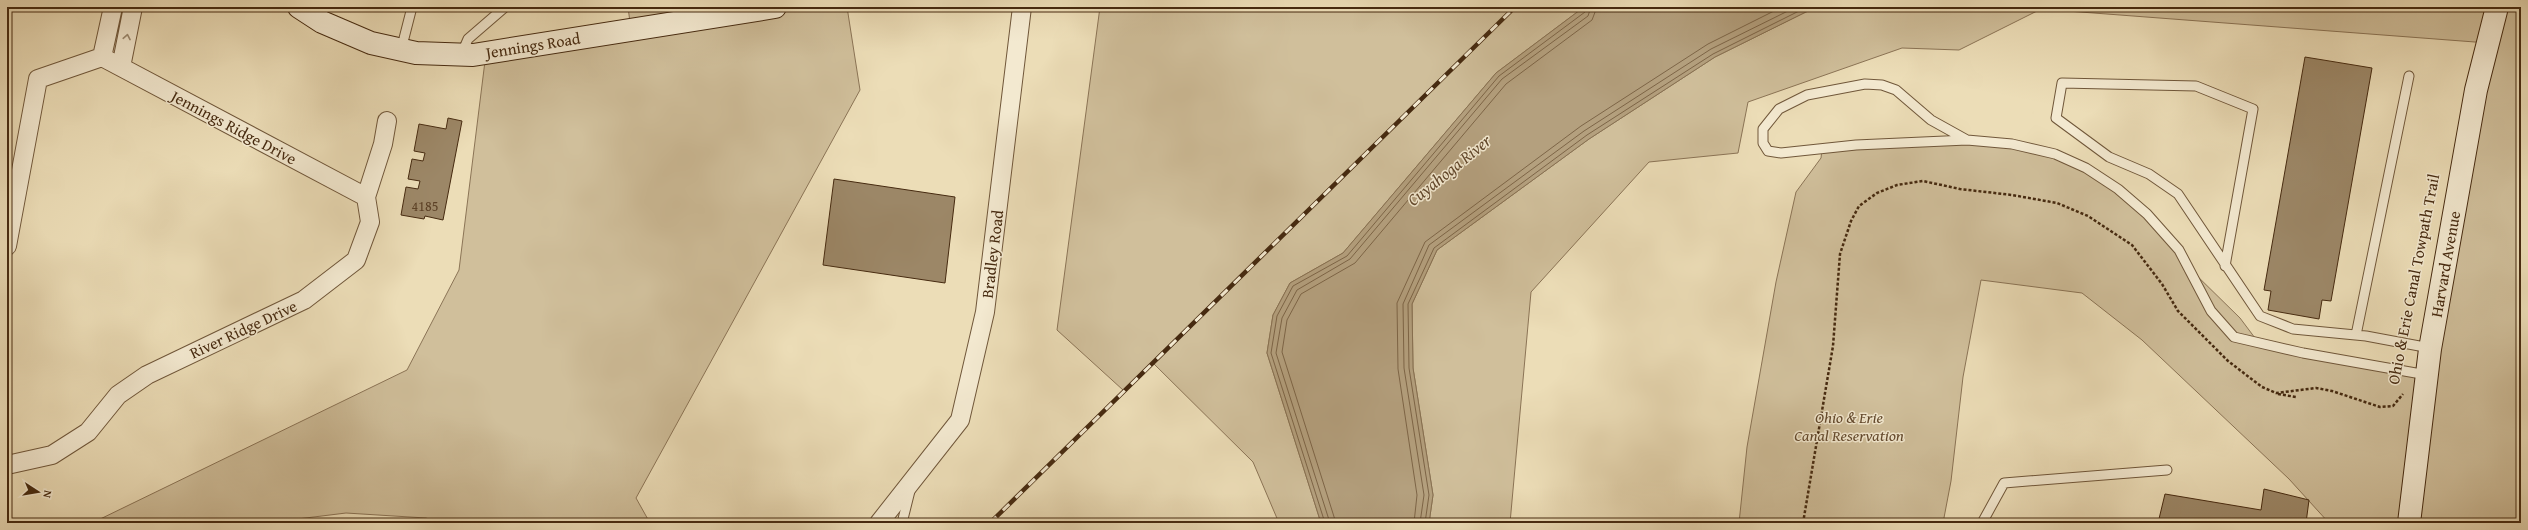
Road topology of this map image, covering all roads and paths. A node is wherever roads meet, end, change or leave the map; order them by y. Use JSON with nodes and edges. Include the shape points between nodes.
{"nodes":[{"id":1,"x":113,"y":7,"type":"edge"},
{"id":2,"x":133,"y":7,"type":"edge"},
{"id":3,"x":299,"y":7,"type":"edge"},
{"id":4,"x":412,"y":7,"type":"edge"},
{"id":5,"x":505,"y":7,"type":"edge"},
{"id":6,"x":774,"y":7,"type":"edge"},
{"id":7,"x":1022,"y":7,"type":"edge"},
{"id":8,"x":2496,"y":12,"type":"edge"},
{"id":9,"x":401,"y":50,"type":"junction"},
{"id":10,"x":461,"y":55,"type":"junction"},
{"id":11,"x":102,"y":57,"type":"junction"},
{"id":12,"x":121,"y":67,"type":"junction"},
{"id":13,"x":2409,"y":76,"type":"dead end"},
{"id":14,"x":387,"y":121,"type":"dead end"},
{"id":15,"x":1967,"y":140,"type":"junction"},
{"id":16,"x":366,"y":197,"type":"junction"},
{"id":17,"x":7,"y":246,"type":"edge"},
{"id":18,"x":2225,"y":266,"type":"junction"},
{"id":19,"x":2356,"y":335,"type":"junction"},
{"id":20,"x":2430,"y":348,"type":"junction"},
{"id":21,"x":2418,"y":374,"type":"junction"},
{"id":22,"x":2276,"y":393,"type":"junction"},
{"id":23,"x":2296,"y":397,"type":"dead end"},
{"id":24,"x":7,"y":465,"type":"edge"},
{"id":25,"x":2166,"y":470,"type":"dead end"},
{"id":26,"x":912,"y":482,"type":"junction"},
{"id":27,"x":879,"y":523,"type":"edge"},
{"id":28,"x":902,"y":523,"type":"edge"},
{"id":29,"x":1803,"y":523,"type":"edge"},
{"id":30,"x":1982,"y":523,"type":"edge"},
{"id":31,"x":2409,"y":523,"type":"edge"}],
"edges":[{"from":1,"to":11,"type":"street"},
{"from":12,"to":2,"type":"street","one_way":true},
{"from":3,"to":9,"type":"street","name":"Jennings Road","via":[[322,22],[371,43]]},
{"from":4,"to":9,"type":"lane"},
{"from":5,"to":10,"type":"lane","via":[[468,40]]},
{"from":6,"to":10,"type":"street","name":"Jennings Road"},
{"from":7,"to":26,"type":"street","name":"Bradley Road","via":[[985,312],[960,420]]},
{"from":8,"to":20,"type":"street","name":"Harvard Avenue","via":[[2476,90]]},
{"from":9,"to":10,"type":"street","name":"Jennings Road"},
{"from":11,"to":12,"type":"street","name":"Jennings Ridge Drive"},
{"from":11,"to":17,"type":"street","via":[[38,79]]},
{"from":12,"to":16,"type":"street","name":"Jennings Ridge Drive"},
{"from":13,"to":19,"type":"lane"},
{"from":14,"to":16,"type":"street","name":"River Ridge Drive","via":[[383,144]]},
{"from":15,"to":15,"type":"lane","via":[[1931,120],[1896,90],[1876,84],[1847,86],[1807,95],[1780,109],[1762,129],[1763,143],[1768,151],[1781,153],[1856,145]]},
{"from":15,"to":21,"type":"lane","via":[[2012,144],[2055,154],[2086,168],[2118,189],[2147,214],[2179,250],[2211,311],[2234,337],[2303,353]]},
{"from":16,"to":24,"type":"street","name":"River Ridge Drive","via":[[370,222],[356,260],[304,300],[147,375],[118,395],[88,432],[52,455]]},
{"from":18,"to":18,"type":"lane","via":[[2178,194],[2149,174],[2109,157],[2056,118],[2062,83],[2196,86],[2253,109]]},
{"from":18,"to":19,"type":"lane","via":[[2260,316],[2293,329]]},
{"from":19,"to":20,"type":"lane"},
{"from":20,"to":21,"type":"street","name":"Harvard Avenue"},
{"from":21,"to":22,"type":"path","name":"Ohio & Erie Canal Towpath Trail","via":[[2393,406],[2380,407],[2316,388]]},
{"from":21,"to":31,"type":"street","name":"Harvard Avenue"},
{"from":22,"to":23,"type":"path"},
{"from":22,"to":29,"type":"path","via":[[2262,387],[2228,361],[2178,310],[2132,245],[2088,216],[2057,203],[2012,195],[1960,189],[1923,181],[1897,185],[1877,193],[1859,206],[1840,254],[1834,346]]},
{"from":25,"to":30,"type":"lane","via":[[2004,483]]},
{"from":26,"to":27,"type":"street","name":"Bradley Road"},
{"from":26,"to":28,"type":"lane","name":"Bradley Road"}]}
